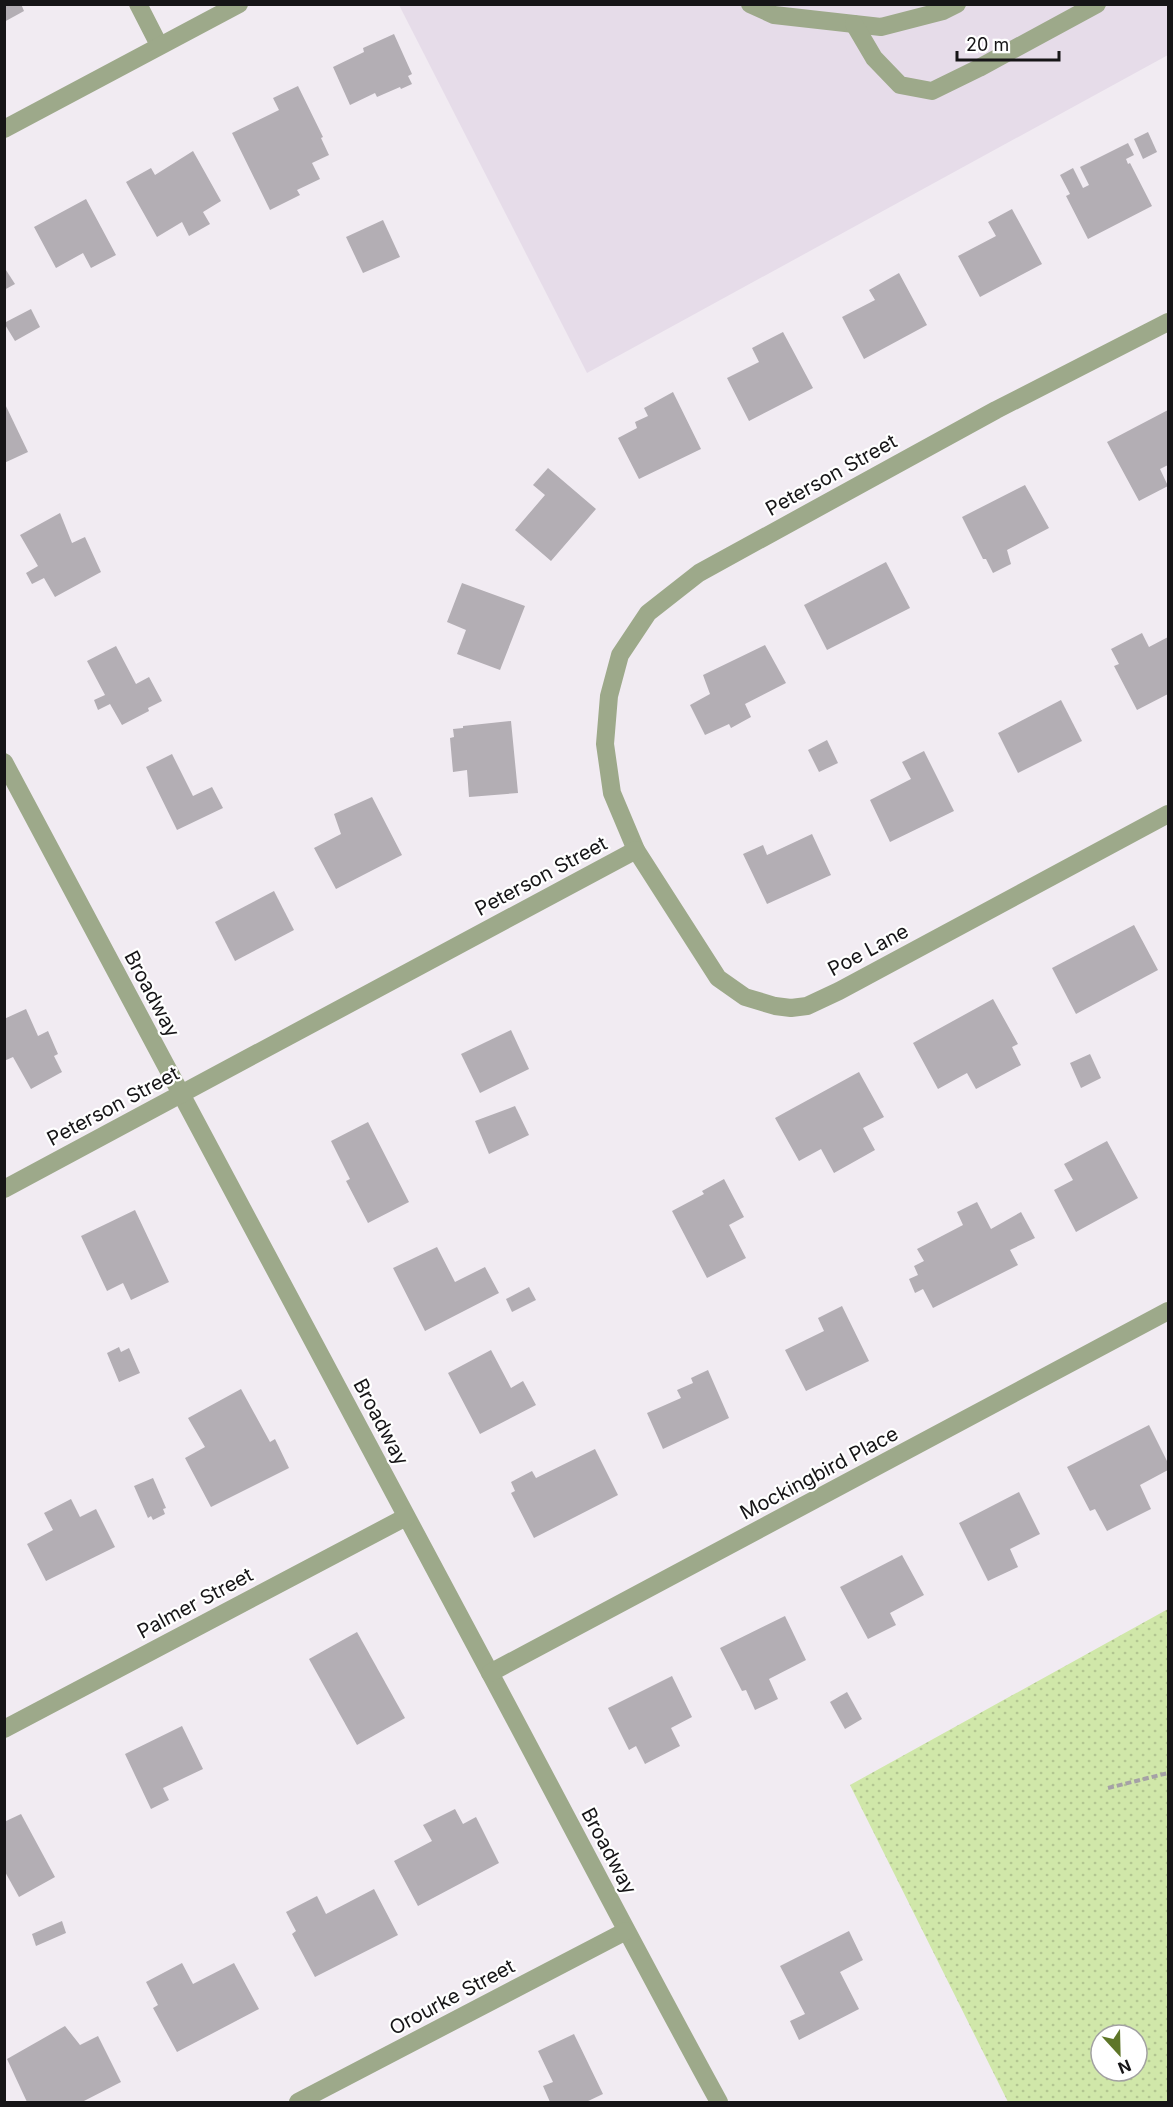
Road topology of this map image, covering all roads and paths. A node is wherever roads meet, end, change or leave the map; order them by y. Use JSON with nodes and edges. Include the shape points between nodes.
{"nodes":[{"id":1,"x":138,"y":4,"type":"edge"},
{"id":2,"x":238,"y":4,"type":"edge"},
{"id":3,"x":750,"y":4,"type":"edge"},
{"id":4,"x":957,"y":4,"type":"edge"},
{"id":5,"x":1097,"y":4,"type":"edge"},
{"id":6,"x":854,"y":24,"type":"junction"},
{"id":7,"x":159,"y":45,"type":"junction"},
{"id":8,"x":4,"y":129,"type":"edge"},
{"id":9,"x":1168,"y":322,"type":"edge"},
{"id":10,"x":4,"y":762,"type":"edge"},
{"id":11,"x":1168,"y":814,"type":"edge"},
{"id":12,"x":636,"y":850,"type":"junction"},
{"id":13,"x":180,"y":1096,"type":"junction"},
{"id":14,"x":4,"y":1189,"type":"edge"},
{"id":15,"x":1168,"y":1311,"type":"edge"},
{"id":16,"x":406,"y":1517,"type":"junction"},
{"id":17,"x":490,"y":1673,"type":"junction"},
{"id":18,"x":4,"y":1729,"type":"edge"},
{"id":19,"x":1168,"y":1773,"type":"edge"},
{"id":20,"x":1108,"y":1788,"type":"dead end"},
{"id":21,"x":626,"y":1931,"type":"junction"},
{"id":22,"x":298,"y":2103,"type":"edge"},
{"id":23,"x":719,"y":2103,"type":"edge"}],
"edges":[{"from":1,"to":7,"type":"street"},
{"from":2,"to":7,"type":"street"},
{"from":3,"to":6,"type":"street","via":[[774,15]]},
{"from":4,"to":6,"type":"street","via":[[881,27]]},
{"from":5,"to":6,"type":"street","via":[[932,91],[900,85],[874,58]]},
{"from":7,"to":8,"type":"street"},
{"from":9,"to":12,"type":"street","name":"Peterson Street","via":[[996,410],[709,568],[648,613],[620,655],[609,696],[605,744],[612,792]]},
{"from":10,"to":13,"type":"street","name":"Broadway"},
{"from":11,"to":12,"type":"street","name":"Poe Lane","via":[[838,992],[807,1006],[791,1008],[745,997],[718,978]]},
{"from":12,"to":13,"type":"street","name":"Peterson Street"},
{"from":13,"to":14,"type":"street","name":"Peterson Street"},
{"from":13,"to":16,"type":"street","name":"Broadway"},
{"from":15,"to":17,"type":"street","name":"Mockingbird Place"},
{"from":16,"to":17,"type":"street","name":"Broadway"},
{"from":16,"to":18,"type":"street","name":"Palmer Street"},
{"from":17,"to":21,"type":"street","name":"Broadway"},
{"from":19,"to":20,"type":"path"},
{"from":21,"to":22,"type":"street","name":"Orourke Street"},
{"from":21,"to":23,"type":"street","name":"Broadway"}]}
